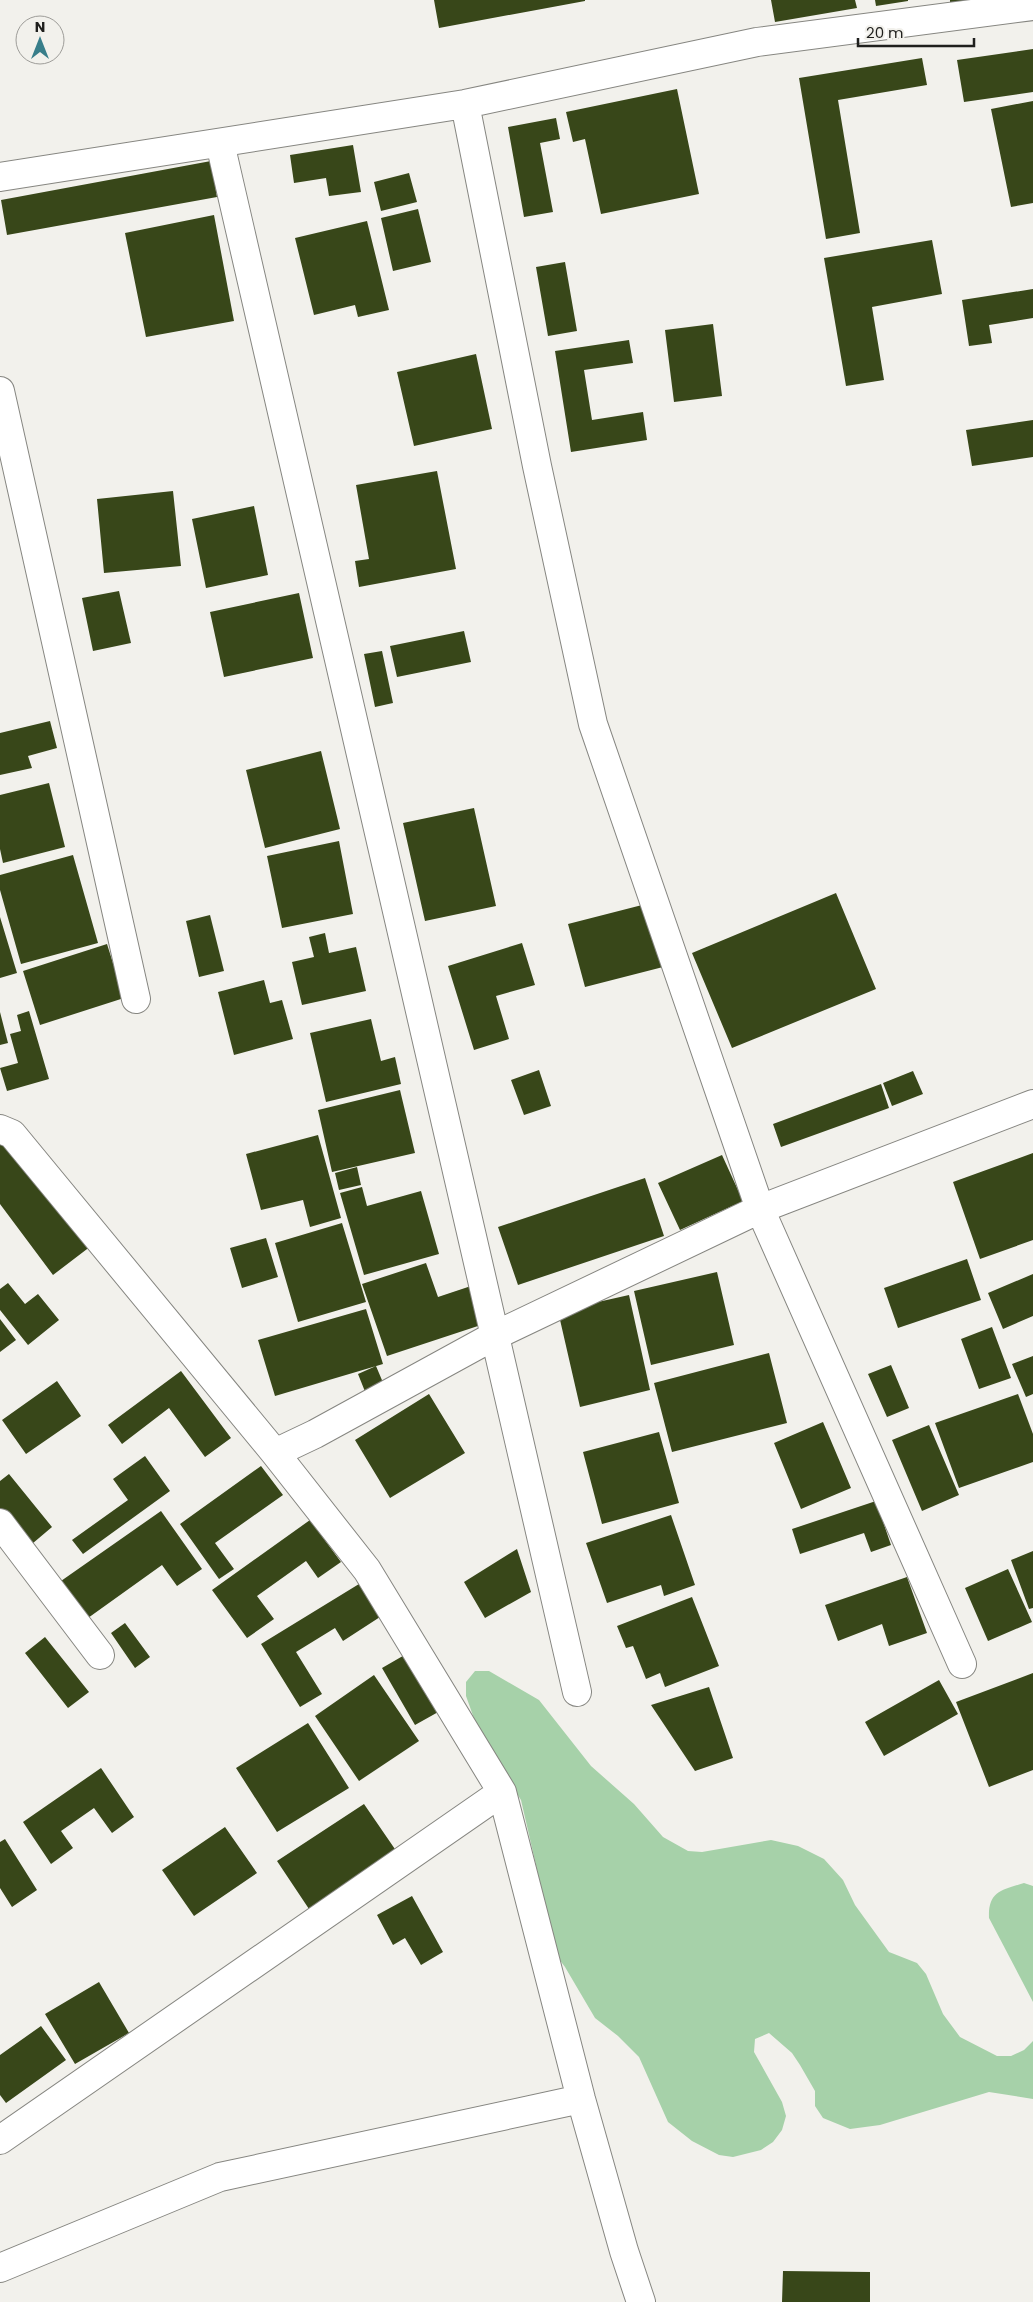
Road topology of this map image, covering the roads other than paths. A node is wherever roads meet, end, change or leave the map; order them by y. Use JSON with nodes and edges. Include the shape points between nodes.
{"nodes":[{"id":1,"x":1033,"y":6,"type":"edge"},
{"id":2,"x":465,"y":104,"type":"junction"},
{"id":3,"x":220,"y":143,"type":"junction"},
{"id":4,"x":0,"y":177,"type":"edge"},
{"id":5,"x":0,"y":391,"type":"edge"},
{"id":6,"x":136,"y":999,"type":"dead end"},
{"id":7,"x":1033,"y":1104,"type":"edge"},
{"id":8,"x":0,"y":1129,"type":"edge"},
{"id":9,"x":760,"y":1208,"type":"junction"},
{"id":10,"x":494,"y":1336,"type":"junction"},
{"id":11,"x":275,"y":1454,"type":"junction"},
{"id":12,"x":0,"y":1523,"type":"edge"},
{"id":13,"x":100,"y":1655,"type":"dead end"},
{"id":14,"x":962,"y":1664,"type":"dead end"},
{"id":15,"x":577,"y":1692,"type":"dead end"},
{"id":16,"x":502,"y":1792,"type":"junction"},
{"id":17,"x":581,"y":2099,"type":"junction"},
{"id":18,"x":0,"y":2140,"type":"edge"},
{"id":19,"x":0,"y":2268,"type":"edge"},
{"id":20,"x":641,"y":2302,"type":"edge"}],
"edges":[{"from":1,"to":2,"type":"street","via":[[757,42]]},
{"from":2,"to":3,"type":"street"},
{"from":2,"to":9,"type":"street","via":[[537,466],[593,724]]},
{"from":3,"to":4,"type":"street"},
{"from":3,"to":10,"type":"street"},
{"from":5,"to":6,"type":"street"},
{"from":7,"to":9,"type":"street"},
{"from":8,"to":11,"type":"street","via":[[12,1134]]},
{"from":9,"to":10,"type":"street"},
{"from":9,"to":14,"type":"street"},
{"from":10,"to":11,"type":"street"},
{"from":10,"to":15,"type":"street"},
{"from":11,"to":16,"type":"street","via":[[367,1570]]},
{"from":12,"to":13,"type":"street"},
{"from":16,"to":17,"type":"street"},
{"from":16,"to":18,"type":"street"},
{"from":17,"to":19,"type":"street","via":[[220,2177]]},
{"from":17,"to":20,"type":"street"}]}
